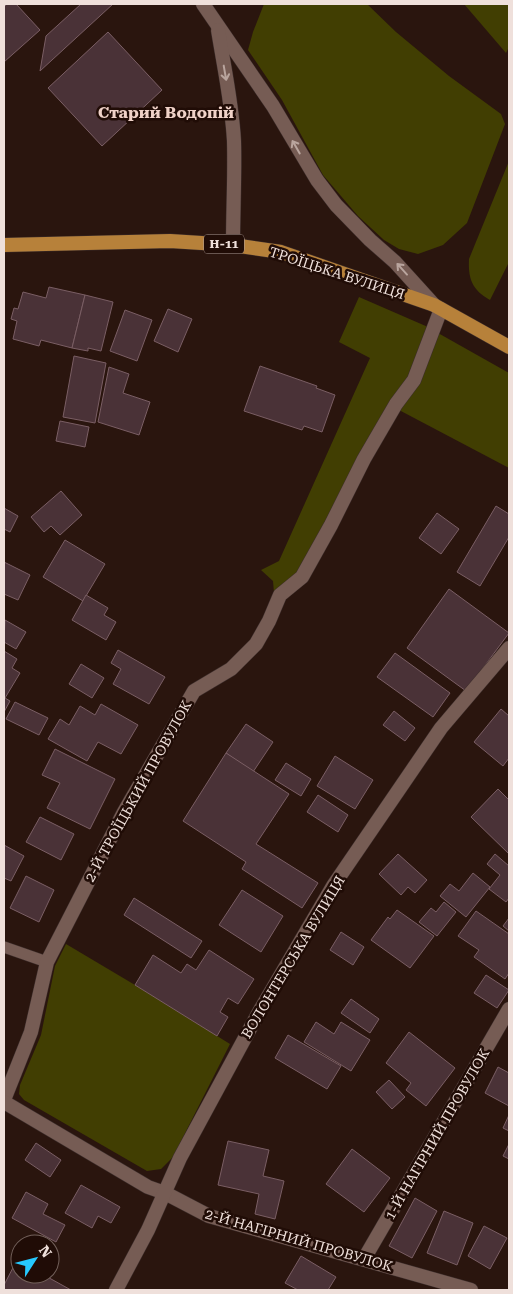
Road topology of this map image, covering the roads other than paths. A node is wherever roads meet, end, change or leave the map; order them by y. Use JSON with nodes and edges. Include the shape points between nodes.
{"nodes":[{"id":1,"x":203,"y":4,"type":"edge"},
{"id":2,"x":217,"y":25,"type":"junction"},
{"id":3,"x":4,"y":245,"type":"edge"},
{"id":4,"x":233,"y":245,"type":"junction"},
{"id":5,"x":438,"y":307,"type":"junction"},
{"id":6,"x":509,"y":347,"type":"edge"},
{"id":7,"x":509,"y":648,"type":"edge"},
{"id":8,"x":4,"y":947,"type":"edge"},
{"id":9,"x":47,"y":962,"type":"junction"},
{"id":10,"x":509,"y":1009,"type":"edge"},
{"id":11,"x":4,"y":1101,"type":"edge"},
{"id":12,"x":165,"y":1194,"type":"junction"},
{"id":13,"x":364,"y":1259,"type":"junction"},
{"id":14,"x":116,"y":1290,"type":"edge"},
{"id":15,"x":471,"y":1290,"type":"edge"}],
"edges":[{"from":1,"to":2,"type":"street"},
{"from":2,"to":4,"type":"street","one_way":true,"via":[[234,139]]},
{"from":5,"to":2,"type":"street","one_way":true,"via":[[336,205]]},
{"from":3,"to":4,"type":"main road","name":"ТРОЇЦЬКА ВУЛИЦЯ","number":"Н-11","via":[[170,241]]},
{"from":4,"to":5,"type":"main road","name":"ТРОЇЦЬКА ВУЛИЦЯ","number":"Н-11","via":[[281,252]]},
{"from":5,"to":6,"type":"main road","name":"ТРОЇЦЬКА ВУЛИЦЯ","number":"Н-11"},
{"from":5,"to":9,"type":"street","name":"2-Й ТРОЇЦЬКИЙ ПРОВУЛОК","via":[[414,380],[364,459],[302,577],[280,595],[256,644],[231,669],[194,691],[124,812]]},
{"from":7,"to":12,"type":"street","name":"ВОЛОНТЕРСЬКА ВУЛИЦЯ","via":[[441,728],[333,886],[259,1012],[180,1158]]},
{"from":8,"to":9,"type":"lane"},
{"from":9,"to":11,"type":"street","name":"2-Й ТРОЇЦЬКИЙ ПРОВУЛОК","via":[[31,1032]]},
{"from":10,"to":13,"type":"street","name":"1-Й НАГІРНИЙ ПРОВУЛОК"},
{"from":11,"to":12,"type":"street","name":"2-Й НАГІРНИЙ ПРОВУЛОК"},
{"from":12,"to":13,"type":"street","name":"2-Й НАГІРНИЙ ПРОВУЛОК","via":[[209,1216]]},
{"from":12,"to":14,"type":"street","name":"ВОЛОНТЕРСЬКА ВУЛИЦЯ"},
{"from":13,"to":15,"type":"street","name":"2-Й НАГІРНИЙ ПРОВУЛОК"}]}
